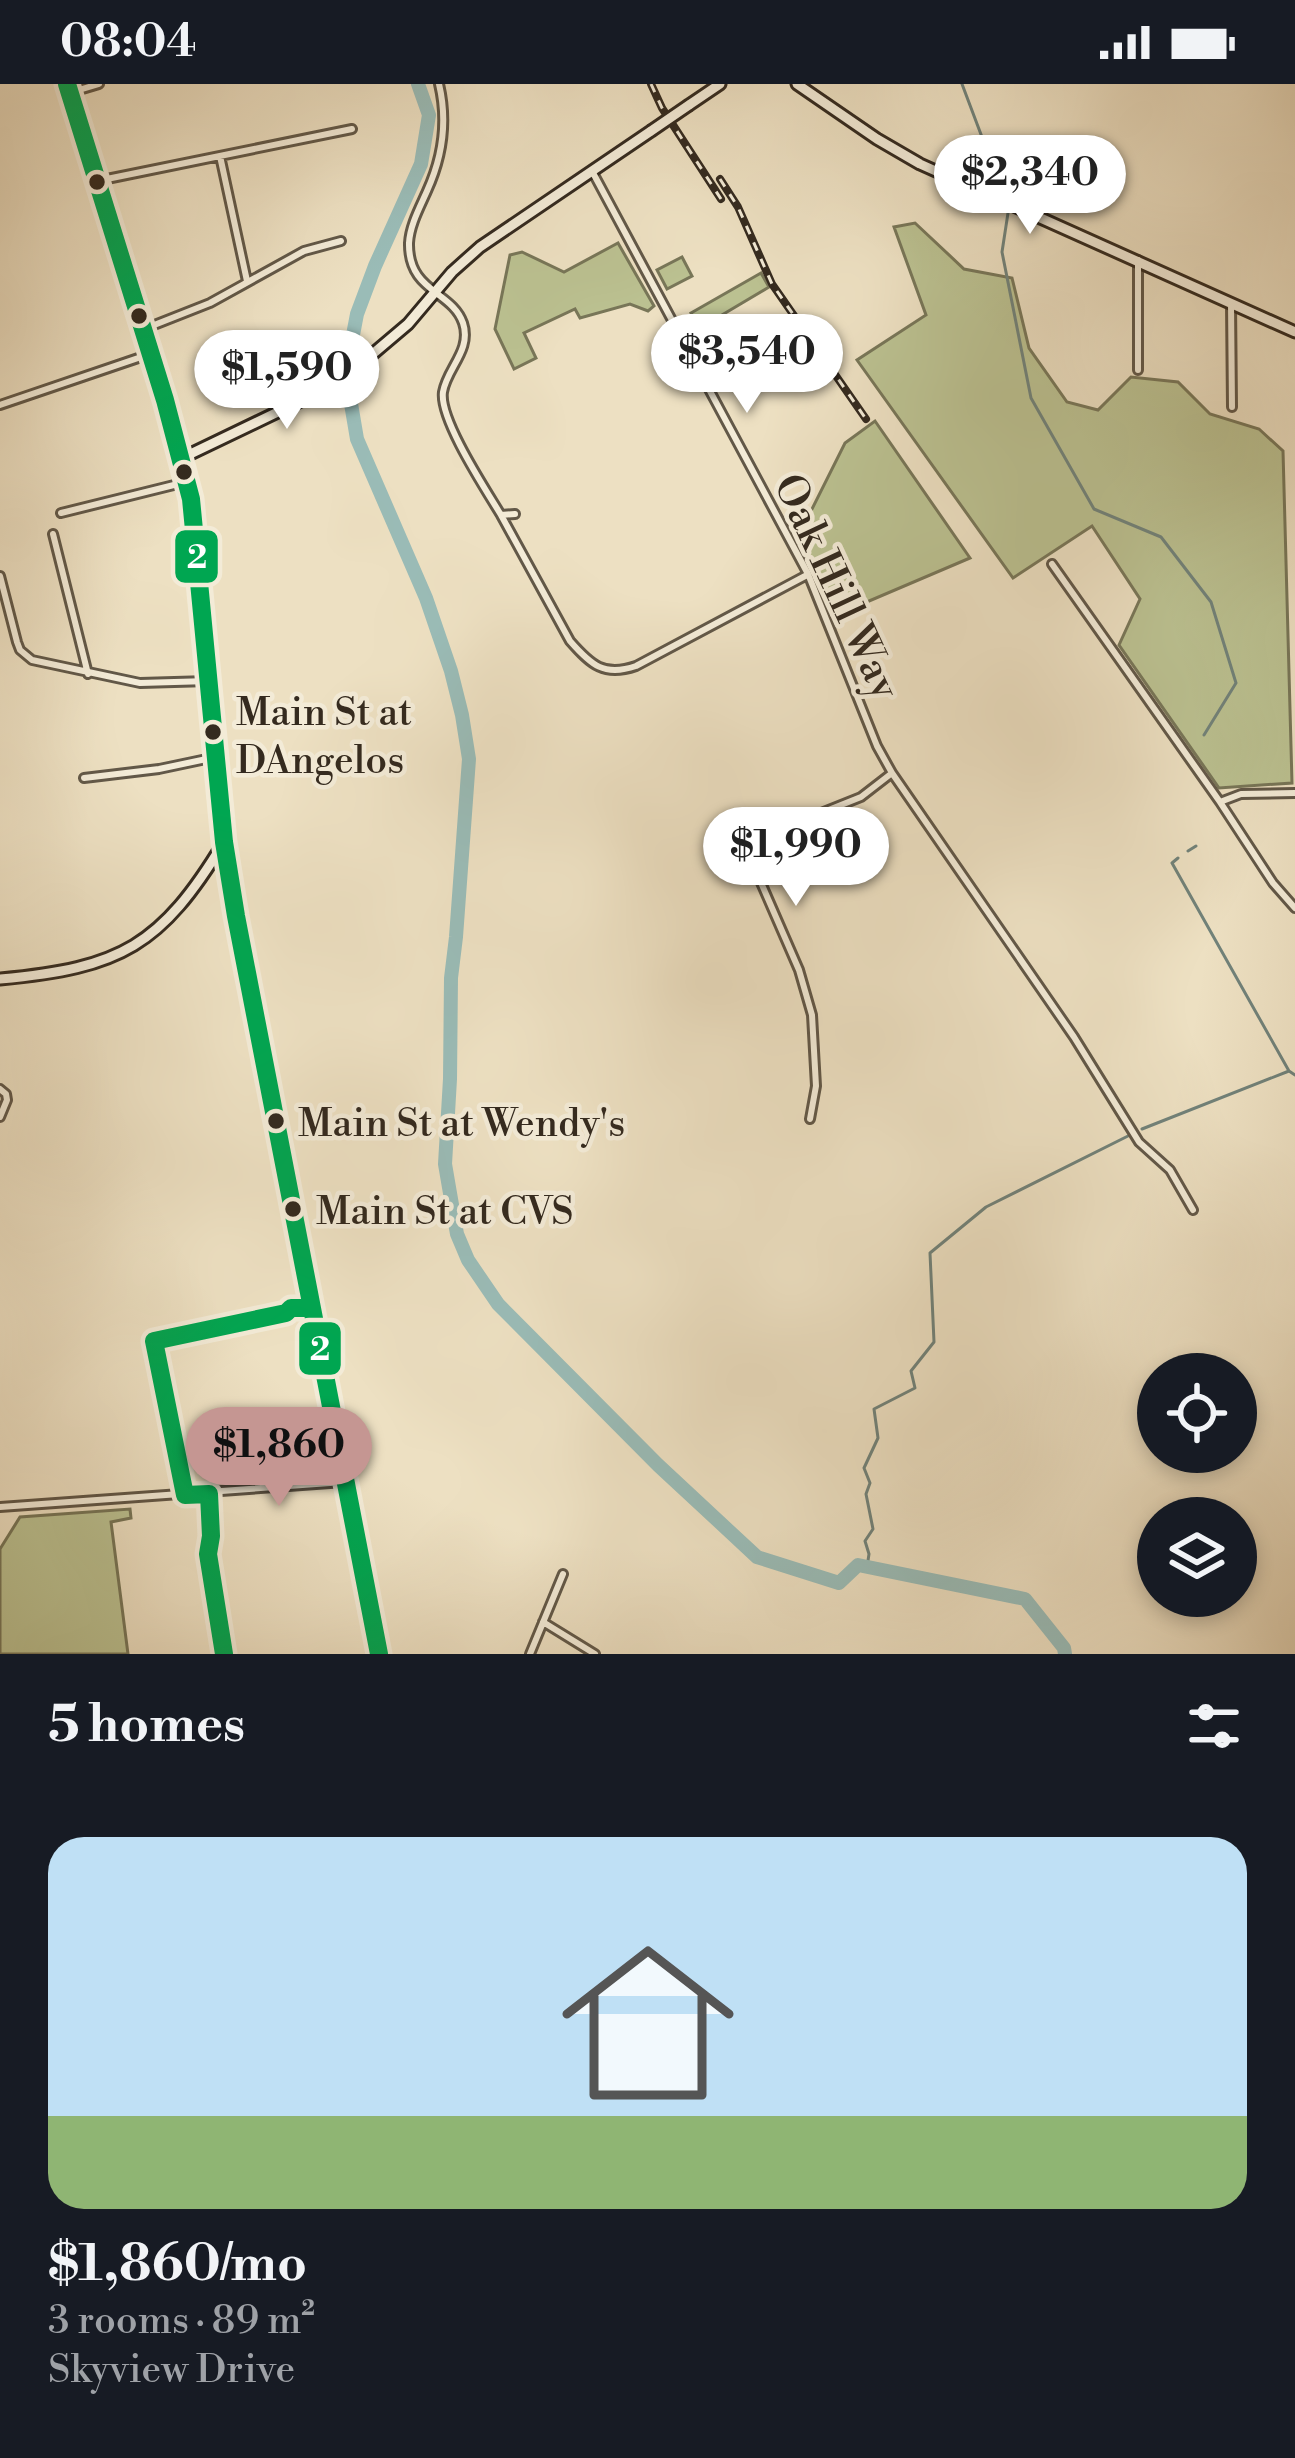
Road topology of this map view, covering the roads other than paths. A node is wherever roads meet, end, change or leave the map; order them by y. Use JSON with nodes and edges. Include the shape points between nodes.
{"nodes":[{"id":1,"x":99,"y":84,"type":"edge"},
{"id":2,"x":439,"y":84,"type":"edge"},
{"id":3,"x":720,"y":84,"type":"edge"},
{"id":4,"x":797,"y":84,"type":"edge"},
{"id":5,"x":68,"y":88,"type":"edge"},
{"id":6,"x":352,"y":130,"type":"dead end"},
{"id":7,"x":220,"y":154,"type":"junction"},
{"id":8,"x":592,"y":171,"type":"junction"},
{"id":9,"x":97,"y":181,"type":"junction"},
{"id":10,"x":341,"y":241,"type":"dead end"},
{"id":11,"x":1138,"y":260,"type":"junction"},
{"id":12,"x":247,"y":281,"type":"junction"},
{"id":13,"x":435,"y":293,"type":"junction"},
{"id":14,"x":1231,"y":303,"type":"junction"},
{"id":15,"x":144,"y":329,"type":"junction"},
{"id":16,"x":1295,"y":332,"type":"edge"},
{"id":17,"x":151,"y":353,"type":"junction"},
{"id":18,"x":1138,"y":370,"type":"dead end"},
{"id":19,"x":0,"y":405,"type":"edge"},
{"id":20,"x":1232,"y":407,"type":"dead end"},
{"id":21,"x":182,"y":458,"type":"junction"},
{"id":22,"x":187,"y":481,"type":"junction"},
{"id":23,"x":61,"y":513,"type":"dead end"},
{"id":24,"x":501,"y":514,"type":"junction"},
{"id":25,"x":515,"y":514,"type":"dead end"},
{"id":26,"x":52,"y":534,"type":"dead end"},
{"id":27,"x":1052,"y":564,"type":"dead end"},
{"id":28,"x":808,"y":574,"type":"junction"},
{"id":29,"x":0,"y":576,"type":"edge"},
{"id":30,"x":88,"y":674,"type":"junction"},
{"id":31,"x":209,"y":681,"type":"junction"},
{"id":32,"x":216,"y":757,"type":"junction"},
{"id":33,"x":892,"y":772,"type":"junction"},
{"id":34,"x":84,"y":778,"type":"dead end"},
{"id":35,"x":1295,"y":793,"type":"edge"},
{"id":36,"x":1220,"y":802,"type":"junction"},
{"id":37,"x":224,"y":842,"type":"junction"},
{"id":38,"x":227,"y":864,"type":"junction"},
{"id":39,"x":206,"y":872,"type":"junction"},
{"id":40,"x":1295,"y":908,"type":"edge"},
{"id":41,"x":0,"y":979,"type":"edge"},
{"id":42,"x":0,"y":1089,"type":"edge"},
{"id":43,"x":0,"y":1117,"type":"edge"},
{"id":44,"x":810,"y":1119,"type":"dead end"},
{"id":45,"x":1192,"y":1210,"type":"dead end"},
{"id":46,"x":344,"y":1482,"type":"junction"},
{"id":47,"x":0,"y":1507,"type":"edge"},
{"id":48,"x":563,"y":1574,"type":"dead end"},
{"id":49,"x":543,"y":1622,"type":"junction"},
{"id":50,"x":379,"y":1654,"type":"edge"},
{"id":51,"x":530,"y":1654,"type":"edge"},
{"id":52,"x":595,"y":1654,"type":"edge"}],
"edges":[{"from":1,"to":5,"type":"street"},
{"from":2,"to":13,"type":"street","via":[[442,146],[409,242],[413,267]]},
{"from":3,"to":8,"type":"main road","bridge":true},
{"from":4,"to":11,"type":"main road","via":[[920,164]]},
{"from":5,"to":9,"type":"main road"},
{"from":6,"to":7,"type":"street"},
{"from":7,"to":9,"type":"street"},
{"from":7,"to":12,"type":"street"},
{"from":8,"to":13,"type":"main road","via":[[500,232]]},
{"from":8,"to":28,"type":"street","name":"Oak Hill Way"},
{"from":9,"to":15,"type":"main road"},
{"from":10,"to":12,"type":"street"},
{"from":11,"to":14,"type":"main road"},
{"from":11,"to":18,"type":"street"},
{"from":12,"to":15,"type":"street"},
{"from":13,"to":21,"type":"main road","via":[[408,325],[331,385]]},
{"from":13,"to":24,"type":"street","via":[[465,333],[445,382],[444,409]]},
{"from":14,"to":16,"type":"main road"},
{"from":14,"to":20,"type":"street"},
{"from":15,"to":17,"type":"main road"},
{"from":17,"to":19,"type":"street"},
{"from":17,"to":21,"type":"main road"},
{"from":21,"to":22,"type":"main road"},
{"from":22,"to":23,"type":"street"},
{"from":22,"to":31,"type":"main road"},
{"from":24,"to":25,"type":"street"},
{"from":24,"to":28,"type":"street","via":[[570,641],[602,669],[636,666]]},
{"from":26,"to":30,"type":"street"},
{"from":27,"to":36,"type":"street"},
{"from":28,"to":33,"type":"street","name":"Oak Hill Way"},
{"from":29,"to":30,"type":"street","via":[[20,650]]},
{"from":30,"to":31,"type":"street"},
{"from":31,"to":32,"type":"main road"},
{"from":32,"to":34,"type":"street"},
{"from":32,"to":37,"type":"main road"},
{"from":33,"to":44,"type":"street","via":[[861,796],[776,831],[757,856],[810,1004]]},
{"from":33,"to":45,"type":"street","name":"Oak Hill Way"},
{"from":35,"to":36,"type":"street"},
{"from":36,"to":40,"type":"street"},
{"from":37,"to":38,"type":"main road"},
{"from":37,"to":39,"type":"main road"},
{"from":38,"to":39,"type":"main road"},
{"from":38,"to":46,"type":"main road"},
{"from":39,"to":41,"type":"main road","via":[[169,919],[119,954]]},
{"from":42,"to":43,"type":"street","via":[[7,1100]]},
{"from":46,"to":47,"type":"street"},
{"from":46,"to":50,"type":"main road"},
{"from":48,"to":49,"type":"street"},
{"from":49,"to":51,"type":"street"},
{"from":49,"to":52,"type":"street"}]}
